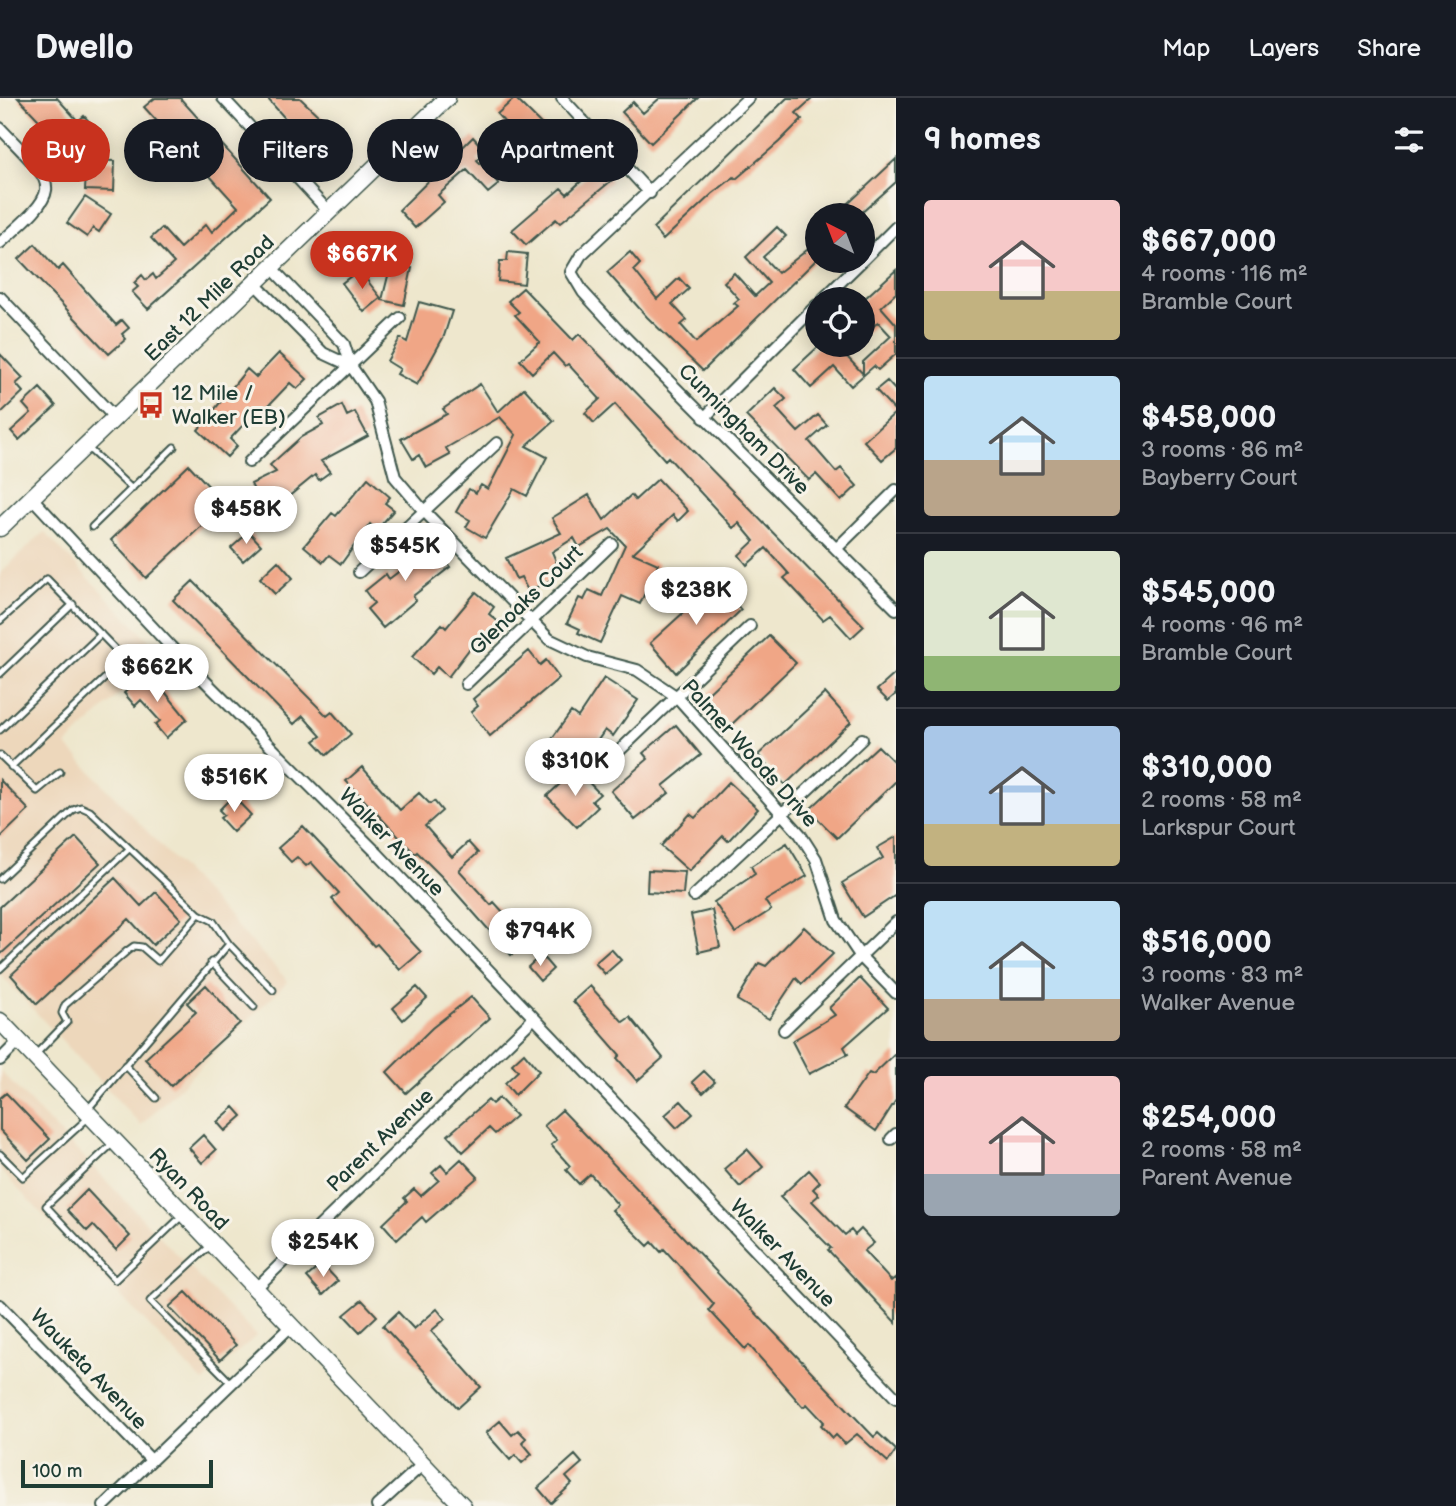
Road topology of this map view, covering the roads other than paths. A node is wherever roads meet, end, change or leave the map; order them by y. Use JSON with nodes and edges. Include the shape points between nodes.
{"nodes":[{"id":1,"x":223,"y":98,"type":"edge"},
{"id":2,"x":447,"y":98,"type":"edge"},
{"id":3,"x":562,"y":98,"type":"edge"},
{"id":4,"x":748,"y":98,"type":"edge"},
{"id":5,"x":0,"y":128,"type":"edge"},
{"id":6,"x":650,"y":193,"type":"junction"},
{"id":7,"x":329,"y":212,"type":"junction"},
{"id":8,"x":896,"y":227,"type":"edge"},
{"id":9,"x":0,"y":243,"type":"edge"},
{"id":10,"x":875,"y":247,"type":"edge"},
{"id":11,"x":272,"y":268,"type":"junction"},
{"id":12,"x":849,"y":273,"type":"edge"},
{"id":13,"x":255,"y":284,"type":"junction"},
{"id":14,"x":835,"y":287,"type":"edge"},
{"id":15,"x":0,"y":297,"type":"edge"},
{"id":16,"x":805,"y":317,"type":"edge"},
{"id":17,"x":400,"y":318,"type":"dead end"},
{"id":18,"x":351,"y":366,"type":"junction"},
{"id":19,"x":115,"y":418,"type":"junction"},
{"id":20,"x":704,"y":418,"type":"junction"},
{"id":21,"x":497,"y":443,"type":"dead end"},
{"id":22,"x":86,"y":446,"type":"junction"},
{"id":23,"x":174,"y":447,"type":"dead end"},
{"id":24,"x":249,"y":462,"type":"dead end"},
{"id":25,"x":132,"y":489,"type":"junction"},
{"id":26,"x":896,"y":490,"type":"edge"},
{"id":27,"x":32,"y":498,"type":"junction"},
{"id":28,"x":423,"y":510,"type":"junction"},
{"id":29,"x":1,"y":526,"type":"edge"},
{"id":30,"x":92,"y":527,"type":"dead end"},
{"id":31,"x":612,"y":544,"type":"dead end"},
{"id":32,"x":837,"y":548,"type":"junction"},
{"id":33,"x":359,"y":572,"type":"dead end"},
{"id":34,"x":73,"y":604,"type":"junction"},
{"id":35,"x":896,"y":609,"type":"edge"},
{"id":36,"x":0,"y":621,"type":"edge"},
{"id":37,"x":531,"y":623,"type":"junction"},
{"id":38,"x":750,"y":626,"type":"dead end"},
{"id":39,"x":101,"y":634,"type":"junction"},
{"id":40,"x":0,"y":674,"type":"edge"},
{"id":41,"x":466,"y":684,"type":"dead end"},
{"id":42,"x":677,"y":697,"type":"junction"},
{"id":43,"x":0,"y":730,"type":"edge"},
{"id":44,"x":862,"y":739,"type":"dead end"},
{"id":45,"x":0,"y":755,"type":"edge"},
{"id":46,"x":11,"y":767,"type":"junction"},
{"id":47,"x":60,"y":772,"type":"dead end"},
{"id":48,"x":597,"y":772,"type":"dead end"},
{"id":49,"x":784,"y":813,"type":"junction"},
{"id":50,"x":129,"y":849,"type":"junction"},
{"id":51,"x":0,"y":879,"type":"edge"},
{"id":52,"x":694,"y":896,"type":"dead end"},
{"id":53,"x":199,"y":914,"type":"junction"},
{"id":54,"x":896,"y":922,"type":"edge"},
{"id":55,"x":229,"y":944,"type":"junction"},
{"id":56,"x":861,"y":957,"type":"junction"},
{"id":57,"x":211,"y":962,"type":"junction"},
{"id":58,"x":0,"y":969,"type":"edge"},
{"id":59,"x":273,"y":990,"type":"dead end"},
{"id":60,"x":896,"y":993,"type":"edge"},
{"id":61,"x":254,"y":1007,"type":"dead end"},
{"id":62,"x":533,"y":1018,"type":"junction"},
{"id":63,"x":0,"y":1021,"type":"edge"},
{"id":64,"x":783,"y":1030,"type":"dead end"},
{"id":65,"x":19,"y":1041,"type":"junction"},
{"id":66,"x":34,"y":1056,"type":"junction"},
{"id":67,"x":0,"y":1060,"type":"edge"},
{"id":68,"x":125,"y":1065,"type":"junction"},
{"id":69,"x":156,"y":1098,"type":"dead end"},
{"id":70,"x":88,"y":1114,"type":"junction"},
{"id":71,"x":115,"y":1142,"type":"junction"},
{"id":72,"x":0,"y":1154,"type":"edge"},
{"id":73,"x":184,"y":1214,"type":"junction"},
{"id":74,"x":212,"y":1243,"type":"junction"},
{"id":75,"x":255,"y":1289,"type":"junction"},
{"id":76,"x":0,"y":1305,"type":"edge"},
{"id":77,"x":292,"y":1326,"type":"junction"},
{"id":78,"x":232,"y":1383,"type":"junction"},
{"id":79,"x":896,"y":1398,"type":"edge"},
{"id":80,"x":151,"y":1460,"type":"junction"},
{"id":81,"x":423,"y":1464,"type":"junction"},
{"id":82,"x":104,"y":1506,"type":"edge"},
{"id":83,"x":377,"y":1506,"type":"edge"},
{"id":84,"x":463,"y":1506,"type":"edge"}],
"edges":[{"from":1,"to":7,"type":"street"},
{"from":2,"to":7,"type":"main road","name":"East 12 Mile Road"},
{"from":3,"to":6,"type":"street"},
{"from":4,"to":6,"type":"street"},
{"from":5,"to":9,"type":"street","via":[[37,167],[48,188],[39,206]]},
{"from":6,"to":20,"type":"street","name":"Cunningham Drive","via":[[581,256],[571,272],[591,301]]},
{"from":7,"to":11,"type":"main road","name":"East 12 Mile Road"},
{"from":8,"to":10,"type":"street"},
{"from":11,"to":13,"type":"main road","name":"East 12 Mile Road"},
{"from":11,"to":18,"type":"street","name":"Palmer Woods Drive","via":[[337,335]]},
{"from":12,"to":14,"type":"street"},
{"from":13,"to":18,"type":"street","name":"Palmer Woods Drive","via":[[323,353]]},
{"from":13,"to":19,"type":"main road","name":"East 12 Mile Road"},
{"from":15,"to":19,"type":"street"},
{"from":16,"to":20,"type":"street"},
{"from":17,"to":18,"type":"street"},
{"from":18,"to":24,"type":"street"},
{"from":18,"to":28,"type":"street","name":"Palmer Woods Drive","via":[[374,401],[395,477]]},
{"from":19,"to":22,"type":"main road","name":"East 12 Mile Road"},
{"from":20,"to":32,"type":"street","name":"Cunningham Drive"},
{"from":21,"to":28,"type":"street"},
{"from":22,"to":25,"type":"lane"},
{"from":22,"to":27,"type":"main road","name":"East 12 Mile Road"},
{"from":23,"to":25,"type":"lane"},
{"from":25,"to":30,"type":"lane"},
{"from":26,"to":32,"type":"street"},
{"from":27,"to":29,"type":"main road","name":"East 12 Mile Road"},
{"from":27,"to":62,"type":"street","name":"Walker Avenue"},
{"from":28,"to":33,"type":"street"},
{"from":28,"to":37,"type":"street","name":"Palmer Woods Drive"},
{"from":31,"to":37,"type":"street","name":"Glenoaks Court"},
{"from":32,"to":35,"type":"street","name":"Cunningham Drive"},
{"from":34,"to":36,"type":"lane","via":[[47,579]]},
{"from":34,"to":39,"type":"lane"},
{"from":34,"to":40,"type":"lane"},
{"from":37,"to":41,"type":"street","name":"Glenoaks Court"},
{"from":37,"to":42,"type":"street","name":"Palmer Woods Drive","via":[[567,650],[636,670]]},
{"from":38,"to":42,"type":"street"},
{"from":39,"to":43,"type":"lane"},
{"from":39,"to":46,"type":"lane","via":[[119,653],[119,666]]},
{"from":42,"to":48,"type":"street"},
{"from":42,"to":49,"type":"street","name":"Palmer Woods Drive"},
{"from":44,"to":49,"type":"street"},
{"from":45,"to":46,"type":"lane"},
{"from":46,"to":47,"type":"lane","via":[[37,791]]},
{"from":49,"to":52,"type":"street"},
{"from":49,"to":56,"type":"street","name":"Palmer Woods Drive","via":[[816,859],[832,912]]},
{"from":50,"to":51,"type":"lane","via":[[81,807]]},
{"from":50,"to":53,"type":"lane"},
{"from":50,"to":58,"type":"lane"},
{"from":53,"to":55,"type":"lane","via":[[213,921]]},
{"from":53,"to":66,"type":"lane","via":[[158,961],[142,947],[127,951],[65,1005],[62,1013],[67,1022]]},
{"from":54,"to":56,"type":"street"},
{"from":55,"to":57,"type":"lane"},
{"from":55,"to":59,"type":"lane"},
{"from":56,"to":60,"type":"street","name":"Palmer Woods Drive"},
{"from":56,"to":64,"type":"street"},
{"from":57,"to":61,"type":"lane"},
{"from":57,"to":68,"type":"lane"},
{"from":62,"to":75,"type":"street","name":"Parent Avenue"},
{"from":62,"to":79,"type":"street","name":"Walker Avenue"},
{"from":63,"to":65,"type":"main road","name":"Ryan Road"},
{"from":65,"to":66,"type":"main road","name":"Ryan Road"},
{"from":65,"to":67,"type":"street"},
{"from":66,"to":70,"type":"main road","name":"Ryan Road"},
{"from":68,"to":69,"type":"lane"},
{"from":68,"to":70,"type":"lane"},
{"from":70,"to":71,"type":"main road","name":"Ryan Road"},
{"from":70,"to":72,"type":"lane","via":[[23,1177]]},
{"from":71,"to":73,"type":"main road","name":"Ryan Road"},
{"from":71,"to":73,"type":"lane","via":[[46,1206],[115,1280]]},
{"from":73,"to":74,"type":"main road","name":"Ryan Road"},
{"from":74,"to":75,"type":"main road","name":"Ryan Road"},
{"from":74,"to":78,"type":"lane","via":[[150,1301]]},
{"from":75,"to":77,"type":"main road","name":"Ryan Road"},
{"from":76,"to":80,"type":"street","name":"Wauketa Avenue"},
{"from":77,"to":78,"type":"street"},
{"from":77,"to":81,"type":"main road","name":"Ryan Road"},
{"from":78,"to":80,"type":"street"},
{"from":80,"to":82,"type":"street"},
{"from":81,"to":83,"type":"street"},
{"from":81,"to":84,"type":"main road","name":"Ryan Road"}]}
